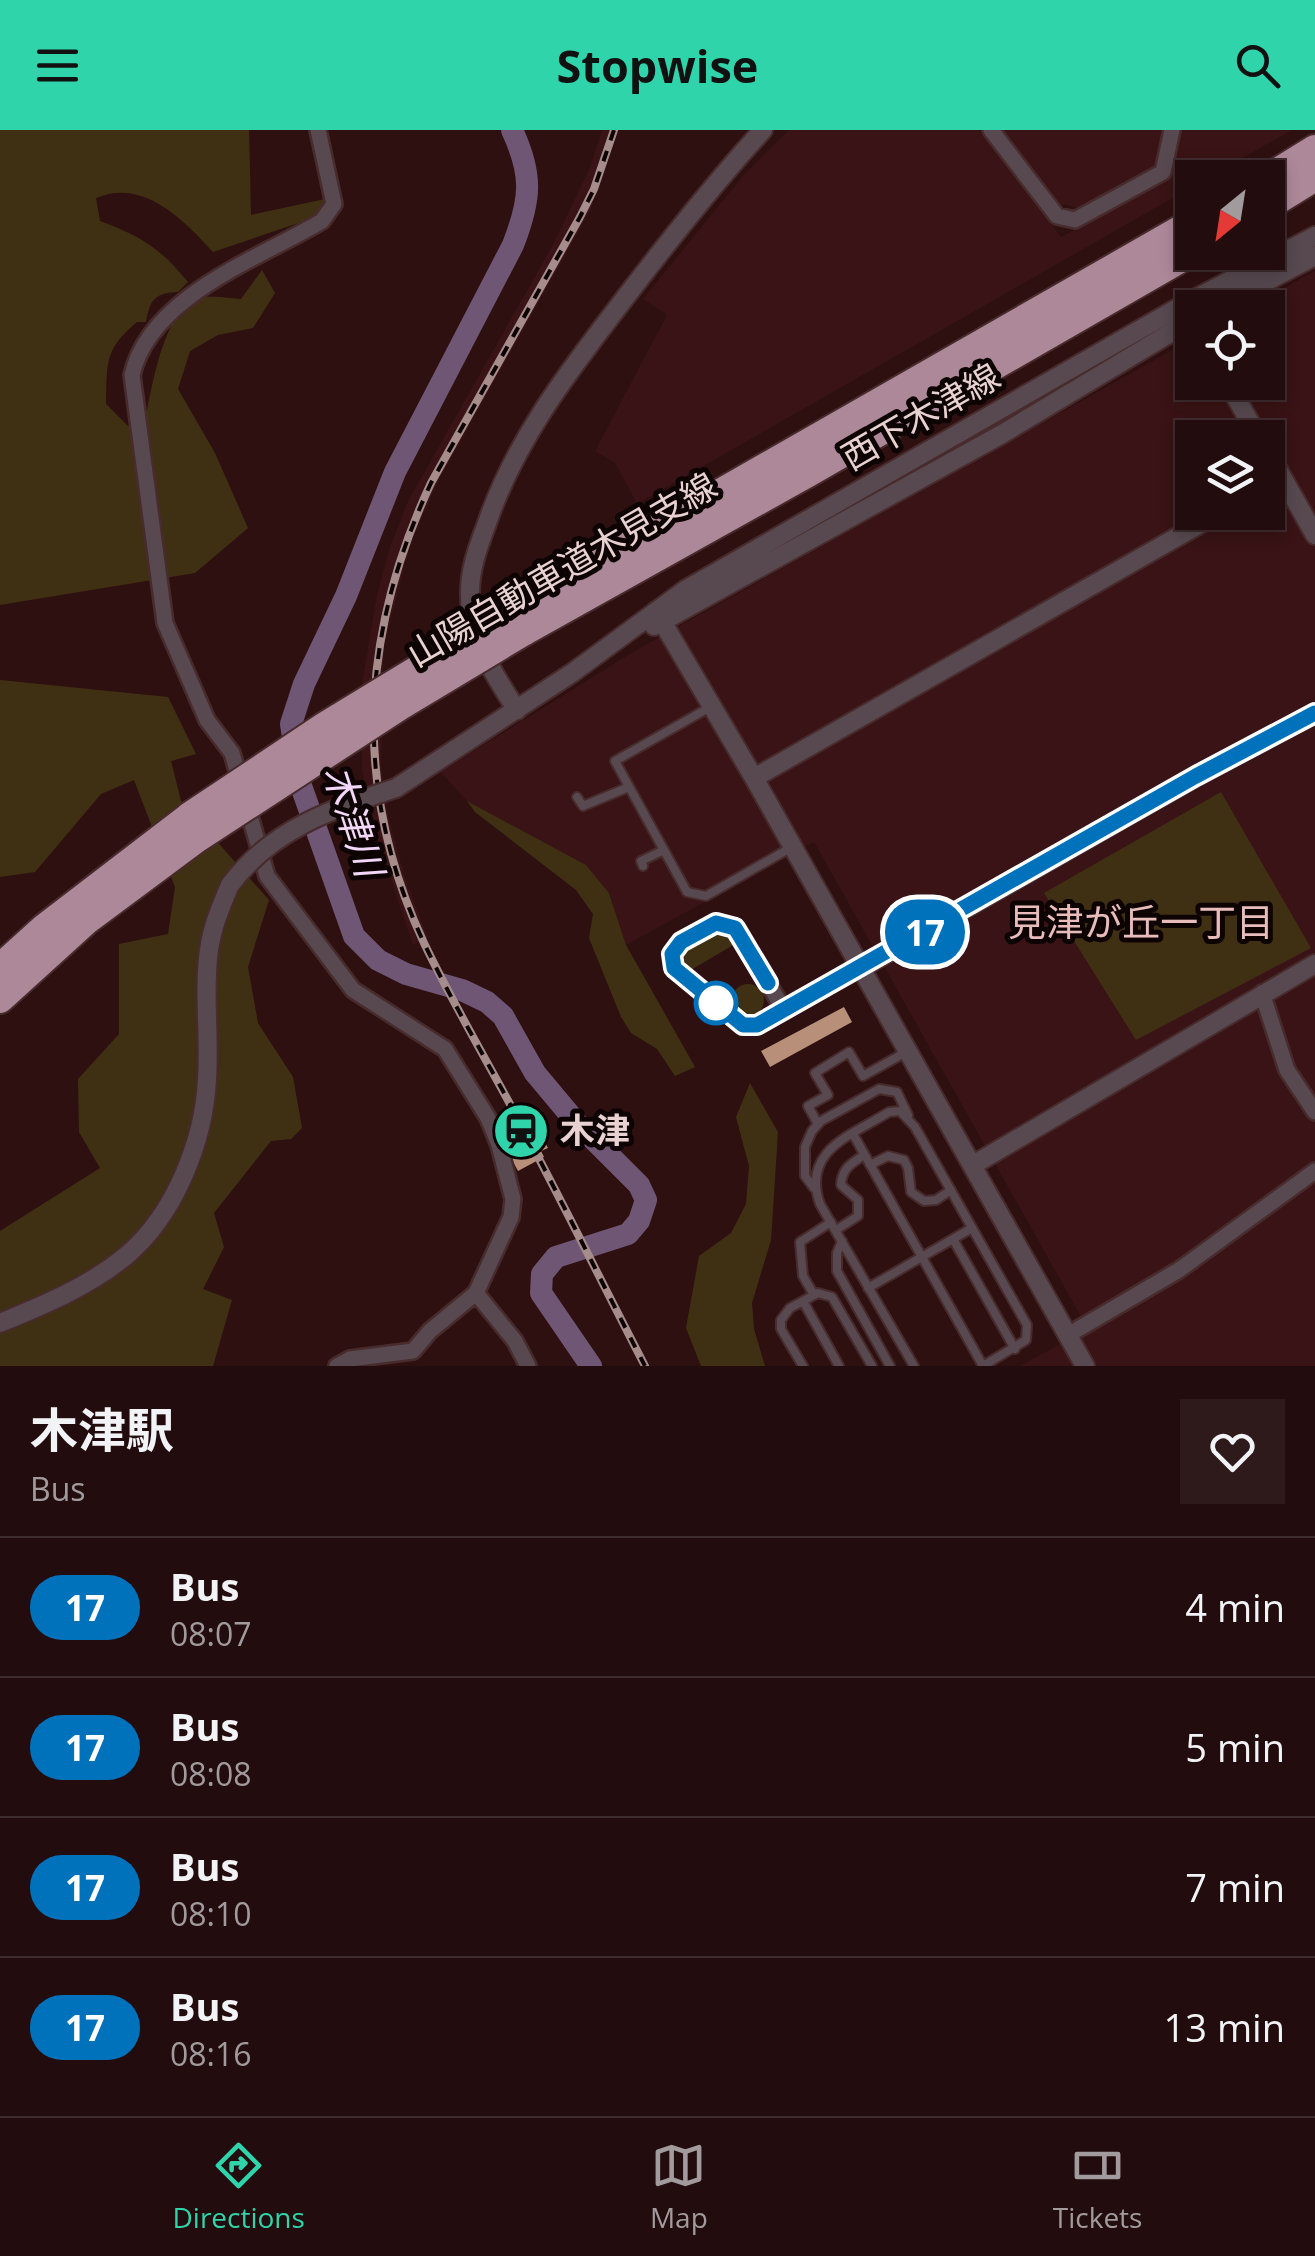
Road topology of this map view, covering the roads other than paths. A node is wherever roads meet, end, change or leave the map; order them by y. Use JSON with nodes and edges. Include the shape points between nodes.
{"nodes":[{"id":1,"x":318,"y":130,"type":"edge"},
{"id":2,"x":763,"y":130,"type":"edge"},
{"id":3,"x":991,"y":130,"type":"edge"},
{"id":4,"x":1172,"y":130,"type":"edge"},
{"id":5,"x":1315,"y":149,"type":"edge"},
{"id":6,"x":1285,"y":168,"type":"edge"},
{"id":7,"x":1315,"y":177,"type":"edge"},
{"id":8,"x":1285,"y":196,"type":"edge"},
{"id":9,"x":1175,"y":234,"type":"edge"},
{"id":10,"x":1315,"y":236,"type":"edge"},
{"id":11,"x":1315,"y":256,"type":"edge"},
{"id":12,"x":1175,"y":262,"type":"edge"},
{"id":13,"x":1232,"y":290,"type":"edge"},
{"id":14,"x":1250,"y":290,"type":"edge"},
{"id":15,"x":1175,"y":327,"type":"edge"},
{"id":16,"x":1285,"y":495,"type":"edge"},
{"id":17,"x":1189,"y":530,"type":"edge"},
{"id":18,"x":1315,"y":535,"type":"edge"},
{"id":19,"x":659,"y":616,"type":"junction"},
{"id":20,"x":518,"y":622,"type":"junction"},
{"id":21,"x":712,"y":706,"type":"junction"},
{"id":22,"x":516,"y":710,"type":"junction"},
{"id":23,"x":1315,"y":712,"type":"edge"},
{"id":24,"x":754,"y":778,"type":"junction"},
{"id":25,"x":629,"y":787,"type":"junction"},
{"id":26,"x":577,"y":797,"type":"dead end"},
{"id":27,"x":193,"y":827,"type":"junction"},
{"id":28,"x":792,"y":847,"type":"junction"},
{"id":29,"x":664,"y":850,"type":"junction"},
{"id":30,"x":643,"y":866,"type":"dead end"},
{"id":31,"x":1315,"y":964,"type":"edge"},
{"id":32,"x":0,"y":968,"type":"edge"},
{"id":33,"x":861,"y":968,"type":"junction"},
{"id":34,"x":1262,"y":993,"type":"junction"},
{"id":35,"x":0,"y":998,"type":"edge"},
{"id":36,"x":784,"y":1010,"type":"junction"},
{"id":37,"x":908,"y":1051,"type":"junction"},
{"id":38,"x":862,"y":1076,"type":"junction"},
{"id":39,"x":872,"y":1093,"type":"junction"},
{"id":40,"x":1315,"y":1112,"type":"edge"},
{"id":41,"x":910,"y":1118,"type":"junction"},
{"id":42,"x":818,"y":1124,"type":"junction"},
{"id":43,"x":852,"y":1134,"type":"junction"},
{"id":44,"x":864,"y":1155,"type":"junction"},
{"id":45,"x":870,"y":1165,"type":"junction"},
{"id":46,"x":972,"y":1165,"type":"junction"},
{"id":47,"x":1315,"y":1171,"type":"edge"},
{"id":48,"x":814,"y":1188,"type":"junction"},
{"id":49,"x":951,"y":1190,"type":"junction"},
{"id":50,"x":833,"y":1226,"type":"junction"},
{"id":51,"x":972,"y":1228,"type":"junction"},
{"id":52,"x":953,"y":1239,"type":"junction"},
{"id":53,"x":842,"y":1241,"type":"junction"},
{"id":54,"x":922,"y":1257,"type":"junction"},
{"id":55,"x":868,"y":1288,"type":"junction"},
{"id":56,"x":476,"y":1293,"type":"junction"},
{"id":57,"x":814,"y":1295,"type":"junction"},
{"id":58,"x":803,"y":1301,"type":"junction"},
{"id":59,"x":0,"y":1323,"type":"edge"},
{"id":60,"x":1068,"y":1335,"type":"junction"},
{"id":61,"x":1014,"y":1348,"type":"junction"},
{"id":62,"x":869,"y":1365,"type":"edge"},
{"id":63,"x":337,"y":1366,"type":"edge"},
{"id":64,"x":528,"y":1366,"type":"edge"},
{"id":65,"x":803,"y":1366,"type":"edge"},
{"id":66,"x":839,"y":1366,"type":"edge"},
{"id":67,"x":890,"y":1366,"type":"edge"},
{"id":68,"x":914,"y":1366,"type":"edge"},
{"id":69,"x":983,"y":1366,"type":"edge"},
{"id":70,"x":1085,"y":1366,"type":"edge"}],
"edges":[{"from":1,"to":56,"type":"street","via":[[334,204],[322,221],[197,289],[172,312],[136,355],[134,395],[165,623],[206,720],[232,752],[267,876],[353,990],[445,1048],[499,1145],[511,1218]]},
{"from":2,"to":22,"type":"street","via":[[557,386],[496,498],[476,554],[472,623]]},
{"from":3,"to":4,"type":"street","via":[[1056,216],[1076,220],[1163,172]]},
{"from":5,"to":6,"type":"highway"},
{"from":7,"to":8,"type":"highway"},
{"from":9,"to":20,"type":"highway","name":"山陽自動車道木見支線"},
{"from":10,"to":13,"type":"street","name":"西下木津線"},
{"from":11,"to":14,"type":"street"},
{"from":12,"to":20,"type":"highway","name":"山陽自動車道木見支線","via":[[825,464]]},
{"from":15,"to":19,"type":"street","name":"西下木津線","via":[[1002,434]]},
{"from":16,"to":18,"type":"street"},
{"from":17,"to":24,"type":"street"},
{"from":19,"to":21,"type":"street"},
{"from":19,"to":22,"type":"street","name":"西下木津線"},
{"from":20,"to":27,"type":"highway","name":"山陽自動車道木見支線","bridge":true,"via":[[336,746]]},
{"from":21,"to":24,"type":"street"},
{"from":21,"to":25,"type":"lane","via":[[615,761]]},
{"from":22,"to":59,"type":"street","name":"西下木津線","bridge":true,"via":[[396,788],[327,812],[248,861],[230,885],[209,950],[206,1099],[178,1186],[130,1252],[73,1290]]},
{"from":23,"to":33,"type":"street"},
{"from":24,"to":28,"type":"street"},
{"from":25,"to":26,"type":"lane","via":[[583,806]]},
{"from":25,"to":29,"type":"lane"},
{"from":27,"to":32,"type":"highway","name":"山陽自動車道木見支線","via":[[74,904]]},
{"from":27,"to":35,"type":"highway","name":"山陽自動車道木見支線"},
{"from":28,"to":29,"type":"lane","via":[[706,896],[687,892]]},
{"from":28,"to":33,"type":"street"},
{"from":29,"to":30,"type":"lane","via":[[641,861]]},
{"from":31,"to":34,"type":"street"},
{"from":33,"to":36,"type":"street"},
{"from":33,"to":37,"type":"street"},
{"from":34,"to":40,"type":"street","via":[[1288,1070]]},
{"from":34,"to":46,"type":"street"},
{"from":36,"to":36,"type":"street","via":[[743,1025],[674,968],[672,954],[716,923],[735,928]]},
{"from":37,"to":38,"type":"lane"},
{"from":37,"to":46,"type":"street"},
{"from":38,"to":39,"type":"lane"},
{"from":38,"to":42,"type":"lane","via":[[849,1052],[815,1072],[828,1095],[808,1106]]},
{"from":39,"to":41,"type":"lane","via":[[897,1092]]},
{"from":39,"to":42,"type":"lane"},
{"from":41,"to":43,"type":"lane","via":[[889,1112]]},
{"from":41,"to":49,"type":"lane"},
{"from":42,"to":48,"type":"lane","via":[[805,1148],[805,1176]]},
{"from":43,"to":44,"type":"lane"},
{"from":43,"to":48,"type":"lane","via":[[828,1150]]},
{"from":44,"to":45,"type":"lane"},
{"from":44,"to":50,"type":"lane","via":[[846,1168],[841,1185],[858,1200],[858,1216]]},
{"from":45,"to":49,"type":"lane","via":[[888,1156],[904,1160],[910,1192],[924,1201]]},
{"from":45,"to":54,"type":"lane"},
{"from":46,"to":60,"type":"street"},
{"from":47,"to":60,"type":"street","via":[[1179,1270]]},
{"from":48,"to":50,"type":"lane"},
{"from":49,"to":51,"type":"lane"},
{"from":50,"to":53,"type":"lane"},
{"from":50,"to":57,"type":"lane","via":[[800,1242],[803,1276]]},
{"from":51,"to":52,"type":"lane"},
{"from":51,"to":61,"type":"lane","via":[[1027,1326],[1026,1340]]},
{"from":52,"to":54,"type":"lane"},
{"from":52,"to":61,"type":"lane"},
{"from":53,"to":55,"type":"lane"},
{"from":53,"to":67,"type":"lane","via":[[837,1271]]},
{"from":54,"to":55,"type":"lane"},
{"from":54,"to":69,"type":"lane"},
{"from":55,"to":68,"type":"lane"},
{"from":56,"to":63,"type":"street","via":[[413,1351]]},
{"from":56,"to":64,"type":"street"},
{"from":57,"to":58,"type":"lane"},
{"from":57,"to":62,"type":"lane","via":[[832,1296]]},
{"from":58,"to":65,"type":"lane","via":[[781,1320]]},
{"from":58,"to":66,"type":"lane"},
{"from":60,"to":70,"type":"street"},
{"from":61,"to":69,"type":"lane"}]}
